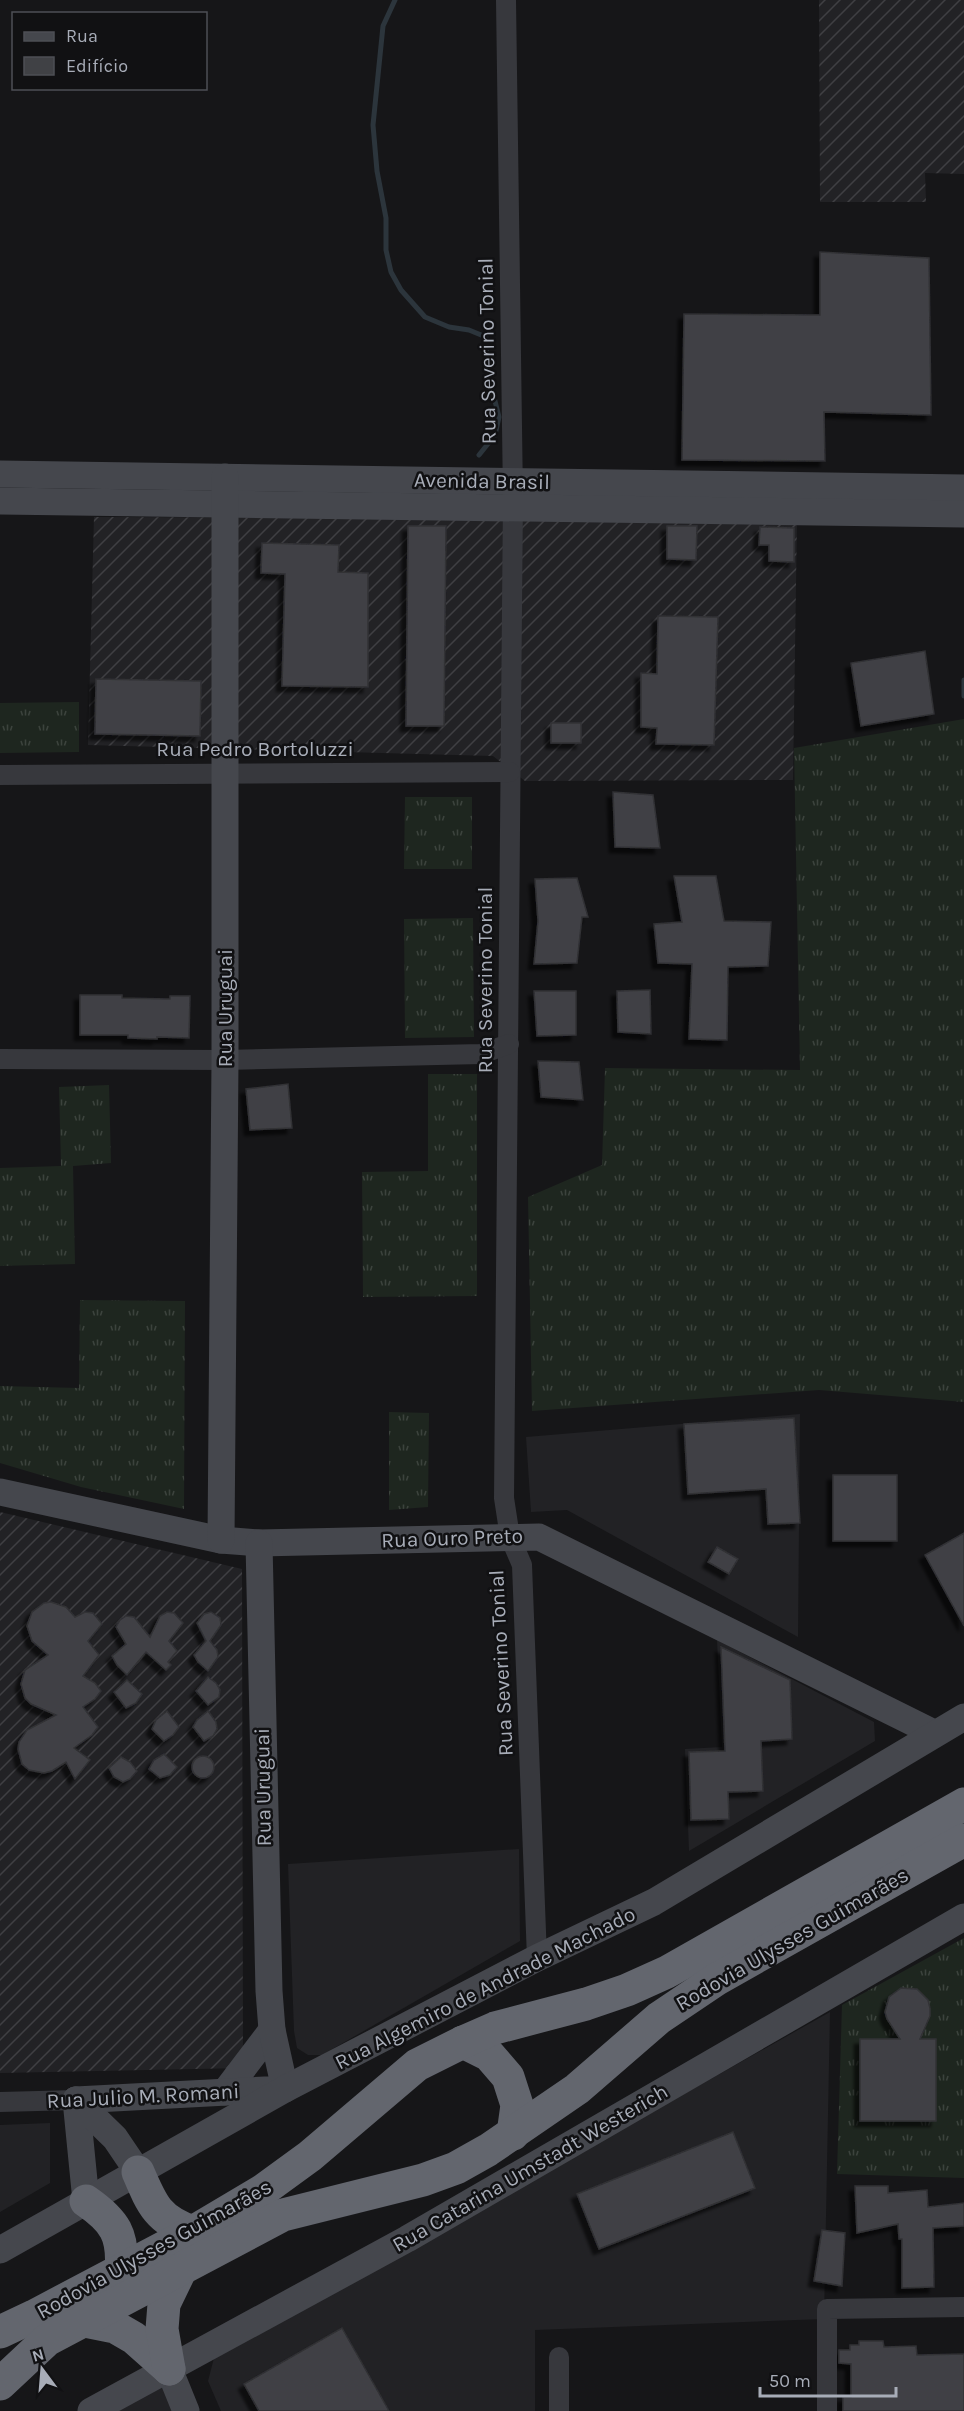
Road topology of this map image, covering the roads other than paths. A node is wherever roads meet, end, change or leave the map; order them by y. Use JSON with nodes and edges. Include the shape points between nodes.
{"nodes":[{"id":1,"x":507,"y":0,"type":"edge"},
{"id":2,"x":0,"y":474,"type":"edge"},
{"id":3,"x":225,"y":477,"type":"junction"},
{"id":4,"x":513,"y":481,"type":"junction"},
{"id":5,"x":964,"y":488,"type":"edge"},
{"id":6,"x":796,"y":500,"type":"junction"},
{"id":7,"x":0,"y":501,"type":"edge"},
{"id":8,"x":225,"y":504,"type":"junction"},
{"id":9,"x":513,"y":508,"type":"junction"},
{"id":10,"x":964,"y":514,"type":"edge"},
{"id":11,"x":510,"y":772,"type":"junction"},
{"id":12,"x":225,"y":774,"type":"junction"},
{"id":13,"x":0,"y":775,"type":"edge"},
{"id":14,"x":508,"y":1044,"type":"junction"},
{"id":15,"x":0,"y":1059,"type":"edge"},
{"id":16,"x":225,"y":1060,"type":"junction"},
{"id":17,"x":0,"y":1492,"type":"edge"},
{"id":18,"x":510,"y":1538,"type":"junction"},
{"id":19,"x":221,"y":1540,"type":"junction"},
{"id":20,"x":259,"y":1544,"type":"junction"},
{"id":21,"x":964,"y":1717,"type":"edge"},
{"id":22,"x":934,"y":1733,"type":"junction"},
{"id":23,"x":964,"y":1804,"type":"edge"},
{"id":24,"x":964,"y":1840,"type":"edge"},
{"id":25,"x":964,"y":1917,"type":"edge"},
{"id":26,"x":537,"y":1958,"type":"junction"},
{"id":27,"x":272,"y":2030,"type":"junction"},
{"id":28,"x":462,"y":2042,"type":"junction"},
{"id":29,"x":285,"y":2090,"type":"junction"},
{"id":30,"x":225,"y":2092,"type":"junction"},
{"id":31,"x":76,"y":2100,"type":"junction"},
{"id":32,"x":0,"y":2102,"type":"edge"},
{"id":33,"x":513,"y":2134,"type":"junction"},
{"id":34,"x":138,"y":2172,"type":"junction"},
{"id":35,"x":86,"y":2201,"type":"junction"},
{"id":36,"x":194,"y":2232,"type":"junction"},
{"id":37,"x":0,"y":2250,"type":"edge"},
{"id":38,"x":121,"y":2271,"type":"junction"},
{"id":39,"x":180,"y":2271,"type":"junction"},
{"id":40,"x":964,"y":2307,"type":"edge"},
{"id":41,"x":85,"y":2321,"type":"junction"},
{"id":42,"x":0,"y":2332,"type":"edge"},
{"id":43,"x":559,"y":2357,"type":"dead end"},
{"id":44,"x":168,"y":2369,"type":"junction"},
{"id":45,"x":0,"y":2384,"type":"edge"},
{"id":46,"x":91,"y":2411,"type":"edge"},
{"id":47,"x":186,"y":2411,"type":"edge"},
{"id":48,"x":559,"y":2411,"type":"edge"},
{"id":49,"x":827,"y":2411,"type":"edge"}],
"edges":[{"from":1,"to":4,"type":"street","name":"Rua Severino Tonial"},
{"from":2,"to":3,"type":"street","name":"Avenida Brasil"},
{"from":3,"to":4,"type":"street","name":"Avenida Brasil"},
{"from":3,"to":8,"type":"street","name":"Rua Uruguai"},
{"from":4,"to":6,"type":"street","name":"Avenida Brasil"},
{"from":4,"to":9,"type":"street","name":"Rua Severino Tonial"},
{"from":5,"to":6,"type":"street","name":"Avenida Brasil"},
{"from":6,"to":9,"type":"street","name":"Avenida Brasil"},
{"from":6,"to":10,"type":"street","name":"Avenida Brasil"},
{"from":7,"to":8,"type":"street","name":"Avenida Brasil"},
{"from":8,"to":9,"type":"street","name":"Avenida Brasil"},
{"from":8,"to":12,"type":"street","name":"Rua Uruguai"},
{"from":9,"to":11,"type":"street","name":"Rua Severino Tonial"},
{"from":11,"to":12,"type":"street","name":"Rua Pedro Bortoluzzi"},
{"from":11,"to":14,"type":"street","name":"Rua Severino Tonial"},
{"from":12,"to":13,"type":"street","name":"Rua Pedro Bortoluzzi"},
{"from":12,"to":16,"type":"street","name":"Rua Uruguai"},
{"from":14,"to":16,"type":"street","via":[[482,1053]]},
{"from":14,"to":18,"type":"street","name":"Rua Severino Tonial","via":[[504,1498]]},
{"from":15,"to":16,"type":"street"},
{"from":16,"to":19,"type":"street","name":"Rua Uruguai"},
{"from":17,"to":19,"type":"street","name":"Rua Ouro Preto"},
{"from":18,"to":20,"type":"street","name":"Rua Ouro Preto"},
{"from":18,"to":22,"type":"street","name":"Rua Ouro Preto","via":[[539,1537]]},
{"from":18,"to":26,"type":"street","name":"Rua Severino Tonial","via":[[522,1565]]},
{"from":19,"to":20,"type":"street","name":"Rua Ouro Preto"},
{"from":20,"to":27,"type":"street","name":"Rua Uruguai"},
{"from":21,"to":22,"type":"street","name":"Rua Algemiro de Andrade Machado"},
{"from":22,"to":26,"type":"street","name":"Rua Algemiro de Andrade Machado","via":[[654,1902]]},
{"from":23,"to":28,"type":"highway","name":"Rodovia Ulysses Guimarães","via":[[667,1972],[627,1990],[495,2028]]},
{"from":24,"to":33,"type":"highway","name":"Rodovia Ulysses Guimarães","via":[[717,1979],[659,2018],[577,2089]]},
{"from":25,"to":44,"type":"street","name":"Rua Catarina Umstadt Westerich","via":[[407,2239]]},
{"from":26,"to":29,"type":"street","name":"Rua Algemiro de Andrade Machado"},
{"from":27,"to":29,"type":"street","name":"Rua Uruguai"},
{"from":27,"to":30,"type":"street"},
{"from":28,"to":33,"type":"highway","via":[[489,2055],[508,2077],[517,2105]]},
{"from":28,"to":36,"type":"highway","name":"Rodovia Ulysses Guimarães","via":[[417,2065],[262,2192]]},
{"from":29,"to":30,"type":"street","name":"Rua Julio M. Romani"},
{"from":29,"to":34,"type":"street","name":"Rua Algemiro de Andrade Machado"},
{"from":30,"to":31,"type":"street","name":"Rua Julio M. Romani"},
{"from":31,"to":32,"type":"street","name":"Rua Julio M. Romani"},
{"from":31,"to":34,"type":"street","via":[[115,2138]]},
{"from":31,"to":35,"type":"street"},
{"from":33,"to":39,"type":"highway","name":"Rodovia Ulysses Guimarães","via":[[456,2168],[423,2180],[283,2215]]},
{"from":34,"to":35,"type":"street","name":"Rua Algemiro de Andrade Machado"},
{"from":34,"to":36,"type":"highway","via":[[158,2212],[174,2225]]},
{"from":35,"to":37,"type":"street","name":"Rua Algemiro de Andrade Machado"},
{"from":35,"to":38,"type":"highway","via":[[105,2214],[117,2230],[123,2250]]},
{"from":36,"to":38,"type":"highway","name":"Rodovia Ulysses Guimarães"},
{"from":38,"to":42,"type":"highway","name":"Rodovia Ulysses Guimarães"},
{"from":39,"to":41,"type":"highway","name":"Rodovia Ulysses Guimarães"},
{"from":39,"to":44,"type":"highway","via":[[164,2304],[162,2329]]},
{"from":40,"to":49,"type":"street","via":[[827,2309]]},
{"from":41,"to":44,"type":"highway","via":[[115,2327],[134,2338]]},
{"from":41,"to":45,"type":"highway","name":"Rodovia Ulysses Guimarães","via":[[48,2340]]},
{"from":43,"to":48,"type":"street"},
{"from":44,"to":46,"type":"street","name":"Rua Catarina Umstadt Westerich"},
{"from":44,"to":47,"type":"street"}]}
